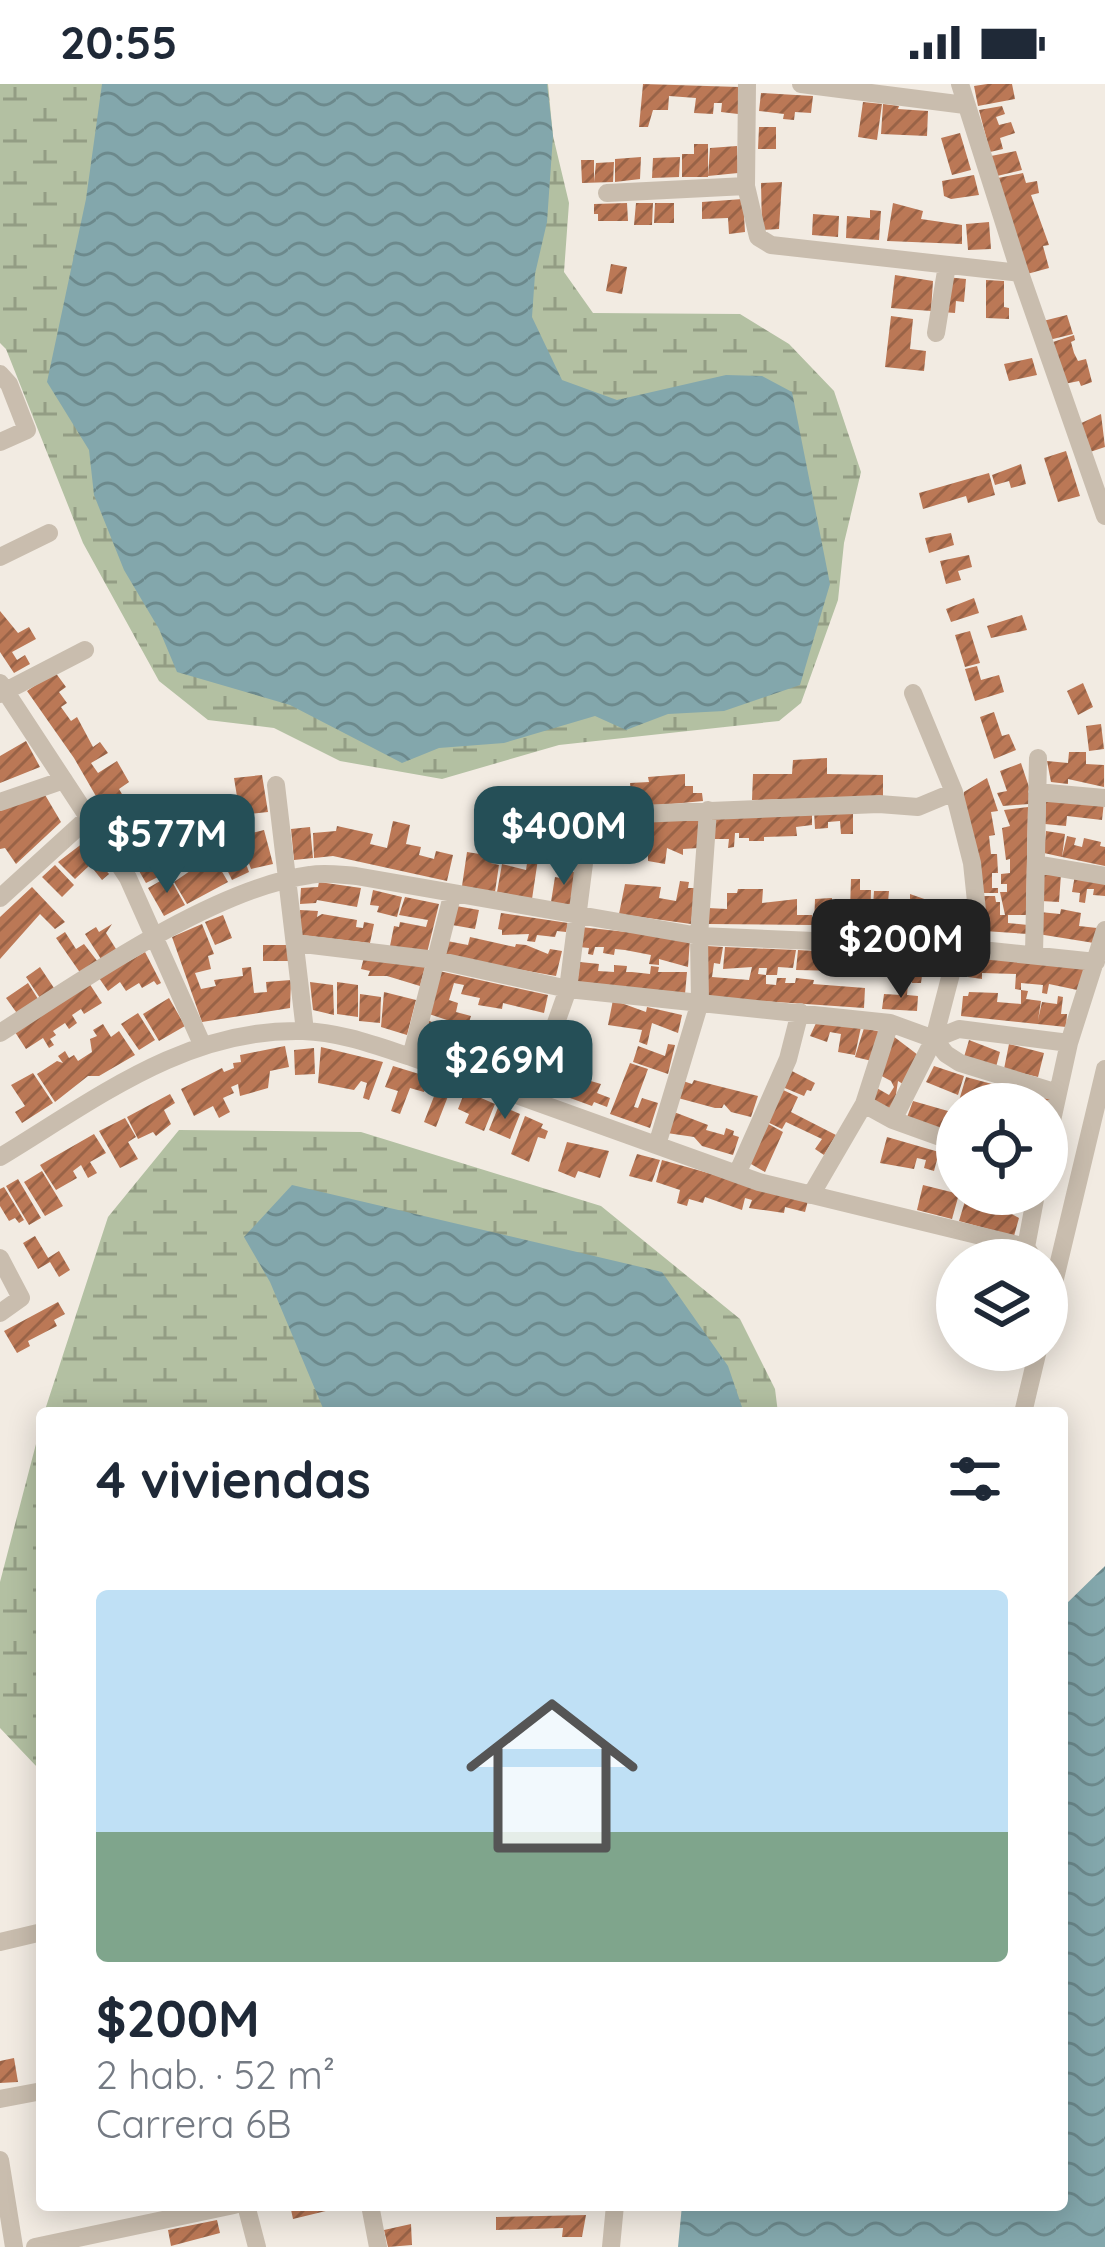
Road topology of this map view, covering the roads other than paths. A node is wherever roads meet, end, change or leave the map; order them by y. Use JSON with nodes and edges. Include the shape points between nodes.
{"nodes":[{"id":1,"x":747,"y":84,"type":"edge"},
{"id":2,"x":801,"y":84,"type":"edge"},
{"id":3,"x":960,"y":84,"type":"edge"},
{"id":4,"x":965,"y":105,"type":"junction"},
{"id":5,"x":746,"y":186,"type":"junction"},
{"id":6,"x":607,"y":193,"type":"dead end"},
{"id":7,"x":947,"y":265,"type":"junction"},
{"id":8,"x":1020,"y":273,"type":"junction"},
{"id":9,"x":936,"y":333,"type":"dead end"},
{"id":10,"x":0,"y":374,"type":"edge"},
{"id":11,"x":0,"y":442,"type":"edge"},
{"id":12,"x":1105,"y":516,"type":"edge"},
{"id":13,"x":50,"y":533,"type":"dead end"},
{"id":14,"x":0,"y":557,"type":"edge"},
{"id":15,"x":85,"y":650,"type":"dead end"},
{"id":16,"x":2,"y":690,"type":"edge"},
{"id":17,"x":913,"y":693,"type":"dead end"},
{"id":18,"x":1038,"y":758,"type":"dead end"},
{"id":19,"x":64,"y":780,"type":"junction"},
{"id":20,"x":276,"y":785,"type":"dead end"},
{"id":21,"x":953,"y":792,"type":"junction"},
{"id":22,"x":1037,"y":792,"type":"junction"},
{"id":23,"x":1105,"y":798,"type":"edge"},
{"id":24,"x":0,"y":802,"type":"edge"},
{"id":25,"x":708,"y":810,"type":"junction"},
{"id":26,"x":89,"y":818,"type":"junction"},
{"id":27,"x":1036,"y":864,"type":"junction"},
{"id":28,"x":1105,"y":876,"type":"edge"},
{"id":29,"x":287,"y":879,"type":"junction"},
{"id":30,"x":452,"y":896,"type":"junction"},
{"id":31,"x":0,"y":898,"type":"edge"},
{"id":32,"x":576,"y":916,"type":"junction"},
{"id":33,"x":1105,"y":930,"type":"edge"},
{"id":34,"x":699,"y":936,"type":"junction"},
{"id":35,"x":157,"y":938,"type":"junction"},
{"id":36,"x":295,"y":944,"type":"junction"},
{"id":37,"x":958,"y":947,"type":"junction"},
{"id":38,"x":982,"y":949,"type":"junction"},
{"id":39,"x":1034,"y":955,"type":"junction"},
{"id":40,"x":436,"y":960,"type":"junction"},
{"id":41,"x":1096,"y":962,"type":"junction"},
{"id":42,"x":568,"y":988,"type":"junction"},
{"id":43,"x":700,"y":1002,"type":"junction"},
{"id":44,"x":800,"y":1012,"type":"junction"},
{"id":45,"x":890,"y":1023,"type":"junction"},
{"id":46,"x":304,"y":1031,"type":"junction"},
{"id":47,"x":0,"y":1033,"type":"edge"},
{"id":48,"x":934,"y":1039,"type":"junction"},
{"id":49,"x":1070,"y":1043,"type":"junction"},
{"id":50,"x":202,"y":1044,"type":"junction"},
{"id":51,"x":412,"y":1057,"type":"junction"},
{"id":52,"x":1105,"y":1069,"type":"edge"},
{"id":53,"x":1023,"y":1083,"type":"edge"},
{"id":54,"x":1061,"y":1083,"type":"edge"},
{"id":55,"x":529,"y":1099,"type":"junction"},
{"id":56,"x":864,"y":1103,"type":"junction"},
{"id":57,"x":893,"y":1120,"type":"junction"},
{"id":58,"x":936,"y":1135,"type":"edge"},
{"id":59,"x":657,"y":1145,"type":"junction"},
{"id":60,"x":0,"y":1157,"type":"edge"},
{"id":61,"x":737,"y":1174,"type":"junction"},
{"id":62,"x":811,"y":1195,"type":"junction"},
{"id":63,"x":977,"y":1239,"type":"edge"},
{"id":64,"x":1064,"y":1239,"type":"edge"},
{"id":65,"x":0,"y":1258,"type":"edge"},
{"id":66,"x":0,"y":1313,"type":"edge"},
{"id":67,"x":1033,"y":1371,"type":"edge"},
{"id":68,"x":1024,"y":1407,"type":"edge"},
{"id":69,"x":36,"y":1933,"type":"edge"},
{"id":70,"x":0,"y":1942,"type":"edge"},
{"id":71,"x":36,"y":2092,"type":"edge"},
{"id":72,"x":0,"y":2099,"type":"edge"},
{"id":73,"x":0,"y":2159,"type":"edge"},
{"id":74,"x":206,"y":2211,"type":"edge"},
{"id":75,"x":248,"y":2211,"type":"edge"},
{"id":76,"x":371,"y":2211,"type":"edge"},
{"id":77,"x":614,"y":2211,"type":"edge"},
{"id":78,"x":14,"y":2247,"type":"edge"},
{"id":79,"x":35,"y":2247,"type":"edge"},
{"id":80,"x":257,"y":2247,"type":"edge"},
{"id":81,"x":378,"y":2247,"type":"edge"},
{"id":82,"x":611,"y":2247,"type":"edge"}],
"edges":[{"from":1,"to":5,"type":"street"},
{"from":2,"to":4,"type":"street"},
{"from":3,"to":4,"type":"street"},
{"from":4,"to":8,"type":"street"},
{"from":5,"to":6,"type":"street"},
{"from":5,"to":7,"type":"street","via":[[758,237],[771,245]]},
{"from":7,"to":8,"type":"street"},
{"from":7,"to":9,"type":"street"},
{"from":8,"to":12,"type":"street"},
{"from":10,"to":11,"type":"street","via":[[27,430]]},
{"from":13,"to":14,"type":"street"},
{"from":15,"to":16,"type":"street"},
{"from":16,"to":19,"type":"street"},
{"from":17,"to":21,"type":"street"},
{"from":18,"to":22,"type":"street"},
{"from":19,"to":24,"type":"street"},
{"from":19,"to":26,"type":"street"},
{"from":20,"to":29,"type":"street"},
{"from":21,"to":25,"type":"street","via":[[918,807]]},
{"from":21,"to":38,"type":"street"},
{"from":22,"to":23,"type":"street"},
{"from":22,"to":27,"type":"street"},
{"from":25,"to":32,"type":"street","via":[[590,816]]},
{"from":25,"to":34,"type":"street"},
{"from":26,"to":31,"type":"street"},
{"from":26,"to":35,"type":"street"},
{"from":27,"to":28,"type":"street"},
{"from":27,"to":39,"type":"street"},
{"from":29,"to":30,"type":"street","via":[[356,876]]},
{"from":29,"to":35,"type":"street","via":[[250,889]]},
{"from":29,"to":36,"type":"street"},
{"from":30,"to":32,"type":"street"},
{"from":30,"to":40,"type":"street"},
{"from":32,"to":34,"type":"street"},
{"from":32,"to":42,"type":"street"},
{"from":33,"to":41,"type":"street"},
{"from":34,"to":37,"type":"street"},
{"from":34,"to":43,"type":"street"},
{"from":35,"to":47,"type":"street"},
{"from":35,"to":50,"type":"street"},
{"from":36,"to":40,"type":"street"},
{"from":36,"to":46,"type":"street"},
{"from":37,"to":38,"type":"street"},
{"from":37,"to":48,"type":"street"},
{"from":38,"to":39,"type":"street"},
{"from":39,"to":41,"type":"street"},
{"from":40,"to":42,"type":"street"},
{"from":40,"to":51,"type":"street"},
{"from":41,"to":49,"type":"street"},
{"from":42,"to":43,"type":"street"},
{"from":42,"to":55,"type":"street"},
{"from":43,"to":44,"type":"street"},
{"from":43,"to":59,"type":"street"},
{"from":44,"to":45,"type":"street"},
{"from":44,"to":61,"type":"street"},
{"from":45,"to":48,"type":"street"},
{"from":45,"to":56,"type":"street"},
{"from":46,"to":50,"type":"street"},
{"from":46,"to":51,"type":"street"},
{"from":48,"to":49,"type":"street","via":[[959,1029]]},
{"from":48,"to":53,"type":"street","via":[[960,1063]]},
{"from":48,"to":57,"type":"street"},
{"from":49,"to":54,"type":"street"},
{"from":50,"to":60,"type":"street","via":[[161,1059]]},
{"from":51,"to":55,"type":"street"},
{"from":52,"to":64,"type":"street"},
{"from":55,"to":59,"type":"street"},
{"from":56,"to":57,"type":"street"},
{"from":56,"to":62,"type":"street"},
{"from":57,"to":58,"type":"street"},
{"from":59,"to":61,"type":"street"},
{"from":61,"to":62,"type":"street"},
{"from":62,"to":63,"type":"street"},
{"from":65,"to":66,"type":"street","via":[[21,1298]]},
{"from":67,"to":68,"type":"street"},
{"from":69,"to":70,"type":"street"},
{"from":71,"to":72,"type":"street"},
{"from":73,"to":78,"type":"street"},
{"from":74,"to":79,"type":"street"},
{"from":75,"to":80,"type":"street"},
{"from":76,"to":81,"type":"street"},
{"from":77,"to":82,"type":"street"}]}
